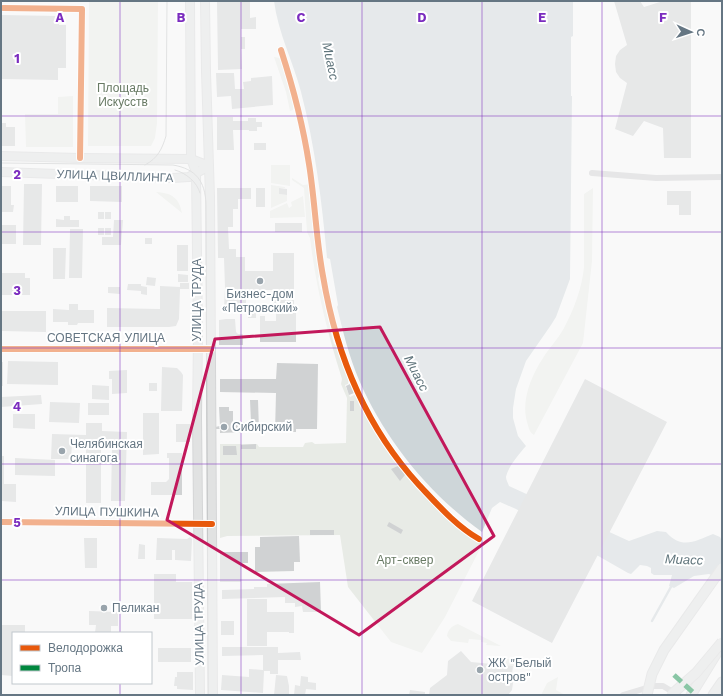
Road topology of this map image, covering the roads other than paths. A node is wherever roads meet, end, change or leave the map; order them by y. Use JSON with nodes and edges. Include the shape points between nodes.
{"nodes":[{"id":1,"x":190,"y":1,"type":"edge"},
{"id":2,"x":205,"y":1,"type":"edge"},
{"id":3,"x":3,"y":8,"type":"dead end"},
{"id":4,"x":1,"y":156,"type":"edge"},
{"id":5,"x":80,"y":158,"type":"junction"},
{"id":6,"x":191,"y":159,"type":"junction"},
{"id":7,"x":209,"y":166,"type":"junction"},
{"id":8,"x":1,"y":172,"type":"edge"},
{"id":9,"x":196,"y":172,"type":"junction"},
{"id":10,"x":592,"y":173,"type":"dead end"},
{"id":11,"x":722,"y":177,"type":"edge"},
{"id":12,"x":1,"y":348,"type":"edge"},
{"id":13,"x":198,"y":348,"type":"junction"},
{"id":14,"x":212,"y":349,"type":"junction"},
{"id":15,"x":1,"y":522,"type":"edge"},
{"id":16,"x":198,"y":524,"type":"junction"},
{"id":17,"x":212,"y":524,"type":"junction"},
{"id":18,"x":722,"y":568,"type":"edge"},
{"id":19,"x":722,"y":644,"type":"edge"},
{"id":20,"x":722,"y":682,"type":"edge"},
{"id":21,"x":200,"y":695,"type":"edge"},
{"id":22,"x":213,"y":695,"type":"edge"},
{"id":23,"x":623,"y":695,"type":"edge"},
{"id":24,"x":646,"y":695,"type":"edge"},
{"id":25,"x":670,"y":695,"type":"edge"},
{"id":26,"x":678,"y":695,"type":"edge"},
{"id":27,"x":691,"y":695,"type":"edge"},
{"id":28,"x":713,"y":695,"type":"edge"}],
"edges":[{"from":1,"to":6,"type":"main road","name":"УЛИЦА ТРУДА"},
{"from":2,"to":7,"type":"main road","name":"УЛИЦА ТРУДА"},
{"from":3,"to":5,"type":"street","via":[[82,9]]},
{"from":4,"to":5,"type":"main road","name":"УЛИЦА ЦВИЛЛИНГА"},
{"from":5,"to":6,"type":"main road","name":"УЛИЦА ЦВИЛЛИНГА"},
{"from":6,"to":7,"type":"main road","name":"УЛИЦА ЦВИЛЛИНГА"},
{"from":6,"to":9,"type":"main road","name":"УЛИЦА ТРУДА"},
{"from":7,"to":9,"type":"main road","name":"УЛИЦА ЦВИЛЛИНГА"},
{"from":7,"to":14,"type":"main road","name":"УЛИЦА ТРУДА"},
{"from":8,"to":9,"type":"main road","name":"УЛИЦА ЦВИЛЛИНГА","via":[[173,178],[189,177]]},
{"from":9,"to":13,"type":"main road","name":"УЛИЦА ТРУДА"},
{"from":10,"to":11,"type":"street","via":[[656,178]]},
{"from":12,"to":13,"type":"street","name":"СОВЕТСКАЯ УЛИЦА"},
{"from":13,"to":14,"type":"street","name":"СОВЕТСКАЯ УЛИЦА"},
{"from":13,"to":16,"type":"main road","name":"УЛИЦА ТРУДА"},
{"from":14,"to":17,"type":"main road","name":"УЛИЦА ТРУДА"},
{"from":15,"to":16,"type":"street","name":"УЛИЦА ПУШКИНА"},
{"from":16,"to":17,"type":"street","name":"УЛИЦА ПУШКИНА"},
{"from":16,"to":21,"type":"main road","name":"УЛИЦА ТРУДА"},
{"from":17,"to":22,"type":"main road","name":"УЛИЦА ТРУДА"},
{"from":18,"to":24,"type":"main road","bridge":true,"via":[[664,650],[652,674]]},
{"from":19,"to":25,"type":"main road","bridge":true,"via":[[696,673]]},
{"from":19,"to":27,"type":"main road"},
{"from":20,"to":28,"type":"main road"},
{"from":23,"to":26,"type":"street","via":[[653,686],[663,686]]}]}
